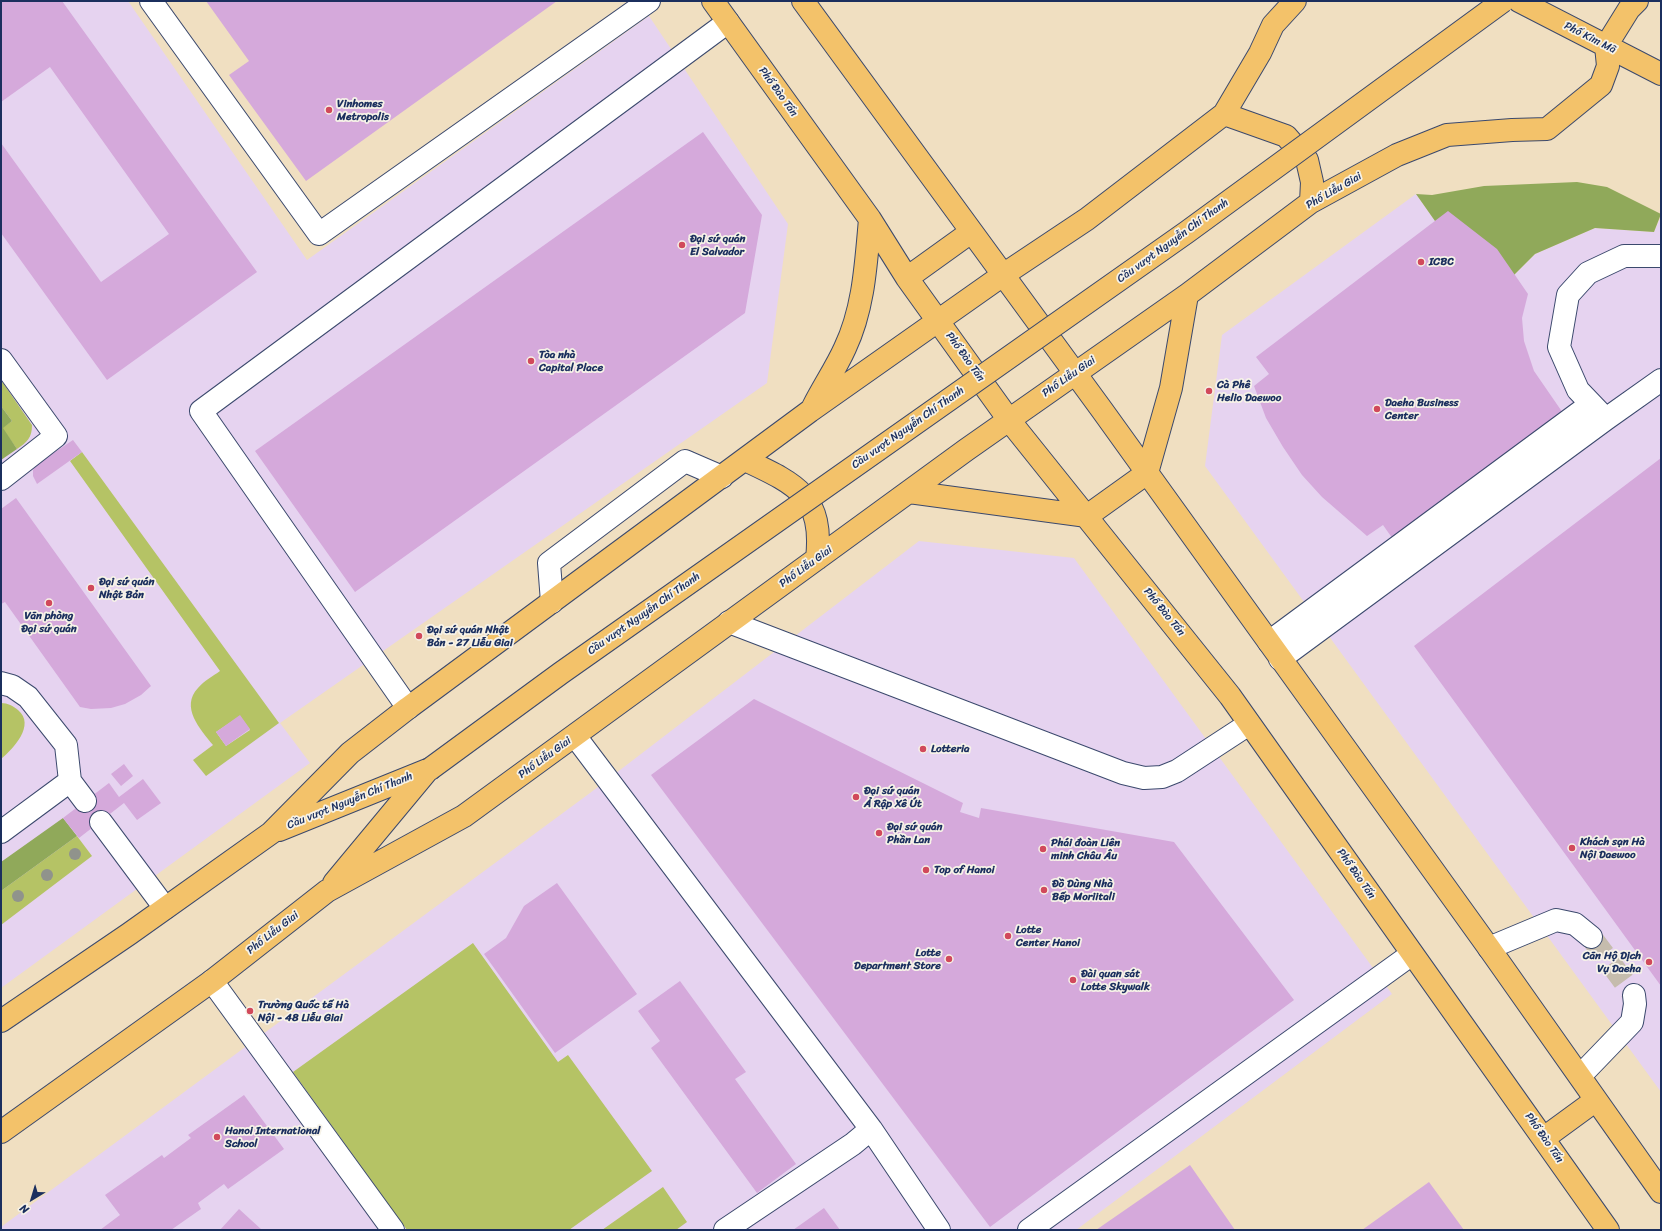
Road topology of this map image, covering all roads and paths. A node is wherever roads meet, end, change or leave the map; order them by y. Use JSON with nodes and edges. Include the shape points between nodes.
{"nodes":[{"id":1,"x":151,"y":1,"type":"edge"},
{"id":2,"x":649,"y":1,"type":"edge"},
{"id":3,"x":713,"y":1,"type":"edge"},
{"id":4,"x":803,"y":1,"type":"edge"},
{"id":5,"x":1295,"y":1,"type":"edge"},
{"id":6,"x":1503,"y":1,"type":"edge"},
{"id":7,"x":1519,"y":1,"type":"edge"},
{"id":8,"x":1637,"y":1,"type":"edge"},
{"id":9,"x":626,"y":7,"type":"edge"},
{"id":10,"x":728,"y":22,"type":"junction"},
{"id":11,"x":1606,"y":46,"type":"junction"},
{"id":12,"x":1661,"y":74,"type":"edge"},
{"id":13,"x":1224,"y":114,"type":"junction"},
{"id":14,"x":1310,"y":202,"type":"junction"},
{"id":15,"x":870,"y":220,"type":"junction"},
{"id":16,"x":970,"y":232,"type":"junction"},
{"id":17,"x":1661,"y":256,"type":"edge"},
{"id":18,"x":1003,"y":275,"type":"junction"},
{"id":19,"x":907,"y":278,"type":"junction"},
{"id":20,"x":1187,"y":295,"type":"junction"},
{"id":21,"x":939,"y":321,"type":"junction"},
{"id":22,"x":1,"y":360,"type":"edge"},
{"id":23,"x":1074,"y":374,"type":"junction"},
{"id":24,"x":1661,"y":380,"type":"edge"},
{"id":25,"x":810,"y":411,"type":"junction"},
{"id":26,"x":1598,"y":411,"type":"junction"},
{"id":27,"x":1010,"y":420,"type":"junction"},
{"id":28,"x":745,"y":460,"type":"junction"},
{"id":29,"x":1147,"y":473,"type":"junction"},
{"id":30,"x":722,"y":477,"type":"junction"},
{"id":31,"x":1,"y":479,"type":"edge"},
{"id":32,"x":909,"y":492,"type":"junction"},
{"id":33,"x":1087,"y":516,"type":"junction"},
{"id":34,"x":817,"y":559,"type":"junction"},
{"id":35,"x":552,"y":602,"type":"junction"},
{"id":36,"x":729,"y":622,"type":"junction"},
{"id":37,"x":1274,"y":651,"type":"junction"},
{"id":38,"x":1,"y":683,"type":"edge"},
{"id":39,"x":408,"y":708,"type":"junction"},
{"id":40,"x":1249,"y":724,"type":"junction"},
{"id":41,"x":575,"y":736,"type":"junction"},
{"id":42,"x":430,"y":769,"type":"junction"},
{"id":43,"x":70,"y":781,"type":"junction"},
{"id":44,"x":85,"y":801,"type":"dead end"},
{"id":45,"x":101,"y":822,"type":"dead end"},
{"id":46,"x":1,"y":832,"type":"edge"},
{"id":47,"x":271,"y":833,"type":"junction"},
{"id":48,"x":327,"y":892,"type":"junction"},
{"id":49,"x":165,"y":908,"type":"junction"},
{"id":50,"x":1591,"y":937,"type":"tunnel mouth"},
{"id":51,"x":1489,"y":948,"type":"junction"},
{"id":52,"x":1412,"y":954,"type":"junction"},
{"id":53,"x":212,"y":981,"type":"junction"},
{"id":54,"x":1634,"y":995,"type":"tunnel mouth"},
{"id":55,"x":1,"y":1021,"type":"edge"},
{"id":56,"x":1580,"y":1076,"type":"junction"},
{"id":57,"x":1596,"y":1100,"type":"junction"},
{"id":58,"x":871,"y":1129,"type":"junction"},
{"id":59,"x":1,"y":1132,"type":"edge"},
{"id":60,"x":1544,"y":1138,"type":"junction"},
{"id":61,"x":1661,"y":1192,"type":"edge"},
{"id":62,"x":393,"y":1230,"type":"edge"},
{"id":63,"x":725,"y":1230,"type":"edge"},
{"id":64,"x":939,"y":1230,"type":"edge"},
{"id":65,"x":1029,"y":1230,"type":"edge"},
{"id":66,"x":1608,"y":1230,"type":"edge"}],
"edges":[{"from":1,"to":9,"type":"lane","via":[[319,234]]},
{"from":2,"to":9,"type":"lane"},
{"from":3,"to":10,"type":"main road","name":"Phố Đào Tấn"},
{"from":4,"to":16,"type":"main road"},
{"from":5,"to":13,"type":"main road","via":[[1273,25]]},
{"from":6,"to":42,"type":"main road","name":"Cầu vượt Nguyễn Chí Thanh","bridge":true,"via":[[1187,232],[561,673]]},
{"from":7,"to":11,"type":"main road","name":"Phố Kim Mã"},
{"from":8,"to":11,"type":"main road","via":[[1629,9]]},
{"from":10,"to":15,"type":"main road","name":"Phố Đào Tấn"},
{"from":10,"to":39,"type":"lane","via":[[201,411]]},
{"from":11,"to":12,"type":"main road","name":"Phố Kim Mã"},
{"from":11,"to":14,"type":"main road","name":"Phố Liễu Giai","via":[[1608,66],[1601,85],[1547,129],[1447,135],[1397,156]]},
{"from":13,"to":14,"type":"main road","via":[[1286,136],[1307,160],[1312,182]]},
{"from":13,"to":18,"type":"main road","via":[[1087,219]]},
{"from":14,"to":20,"type":"main road","name":"Phố Liễu Giai"},
{"from":15,"to":19,"type":"main road","name":"Phố Đào Tấn"},
{"from":15,"to":25,"type":"main road","via":[[866,270],[858,312],[846,347]]},
{"from":16,"to":18,"type":"main road"},
{"from":16,"to":19,"type":"main road"},
{"from":17,"to":26,"type":"lane","via":[[1624,256],[1588,273],[1568,295],[1559,347],[1578,390]]},
{"from":18,"to":21,"type":"main road"},
{"from":18,"to":23,"type":"main road"},
{"from":19,"to":21,"type":"main road","name":"Phố Đào Tấn"},
{"from":20,"to":23,"type":"main road","name":"Phố Liễu Giai"},
{"from":20,"to":29,"type":"main road","via":[[1170,388]]},
{"from":21,"to":25,"type":"main road"},
{"from":21,"to":27,"type":"main road","name":"Phố Đào Tấn"},
{"from":22,"to":31,"type":"lane","via":[[56,436]]},
{"from":23,"to":27,"type":"main road","name":"Phố Liễu Giai"},
{"from":23,"to":29,"type":"main road"},
{"from":24,"to":26,"type":"lane"},
{"from":25,"to":28,"type":"main road"},
{"from":26,"to":37,"type":"lane"},
{"from":27,"to":32,"type":"main road","name":"Phố Liễu Giai"},
{"from":27,"to":33,"type":"main road","name":"Phố Đào Tấn"},
{"from":28,"to":30,"type":"main road"},
{"from":28,"to":34,"type":"main road","via":[[788,483],[809,502],[819,530]]},
{"from":29,"to":33,"type":"main road"},
{"from":29,"to":37,"type":"main road"},
{"from":30,"to":35,"type":"main road"},
{"from":30,"to":35,"type":"lane","via":[[684,462],[549,563]]},
{"from":32,"to":33,"type":"main road"},
{"from":32,"to":34,"type":"main road","name":"Phố Liễu Giai"},
{"from":33,"to":40,"type":"main road","name":"Phố Đào Tấn","via":[[1217,679]]},
{"from":34,"to":36,"type":"main road","name":"Phố Liễu Giai"},
{"from":35,"to":39,"type":"main road"},
{"from":36,"to":40,"type":"lane","via":[[1123,773],[1144,778],[1162,777],[1177,771]]},
{"from":36,"to":41,"type":"main road","name":"Phố Liễu Giai"},
{"from":37,"to":51,"type":"main road"},
{"from":38,"to":43,"type":"lane","via":[[12,686],[28,697],[66,745]]},
{"from":39,"to":47,"type":"main road","via":[[350,753]]},
{"from":40,"to":52,"type":"main road","name":"Phố Đào Tấn"},
{"from":41,"to":48,"type":"main road","name":"Phố Liễu Giai","via":[[464,816]]},
{"from":41,"to":58,"type":"lane"},
{"from":42,"to":47,"type":"main road","name":"Cầu vượt Nguyễn Chí Thanh"},
{"from":42,"to":48,"type":"main road","name":"Cầu vượt Nguyễn Chí Thanh"},
{"from":43,"to":44,"type":"lane"},
{"from":43,"to":46,"type":"lane"},
{"from":45,"to":49,"type":"lane"},
{"from":47,"to":49,"type":"main road"},
{"from":48,"to":53,"type":"main road","name":"Phố Liễu Giai"},
{"from":49,"to":55,"type":"main road"},
{"from":50,"to":51,"type":"lane","via":[[1575,924],[1556,920]]},
{"from":51,"to":56,"type":"main road"},
{"from":52,"to":60,"type":"main road","name":"Phố Đào Tấn"},
{"from":52,"to":65,"type":"lane"},
{"from":53,"to":59,"type":"main road","name":"Phố Liễu Giai"},
{"from":53,"to":62,"type":"lane"},
{"from":54,"to":56,"type":"lane","via":[[1632,1022]]},
{"from":56,"to":57,"type":"main road"},
{"from":57,"to":60,"type":"main road"},
{"from":57,"to":61,"type":"main road"},
{"from":58,"to":63,"type":"lane","via":[[853,1144]]},
{"from":58,"to":64,"type":"lane"},
{"from":60,"to":66,"type":"main road","name":"Phố Đào Tấn"}]}
